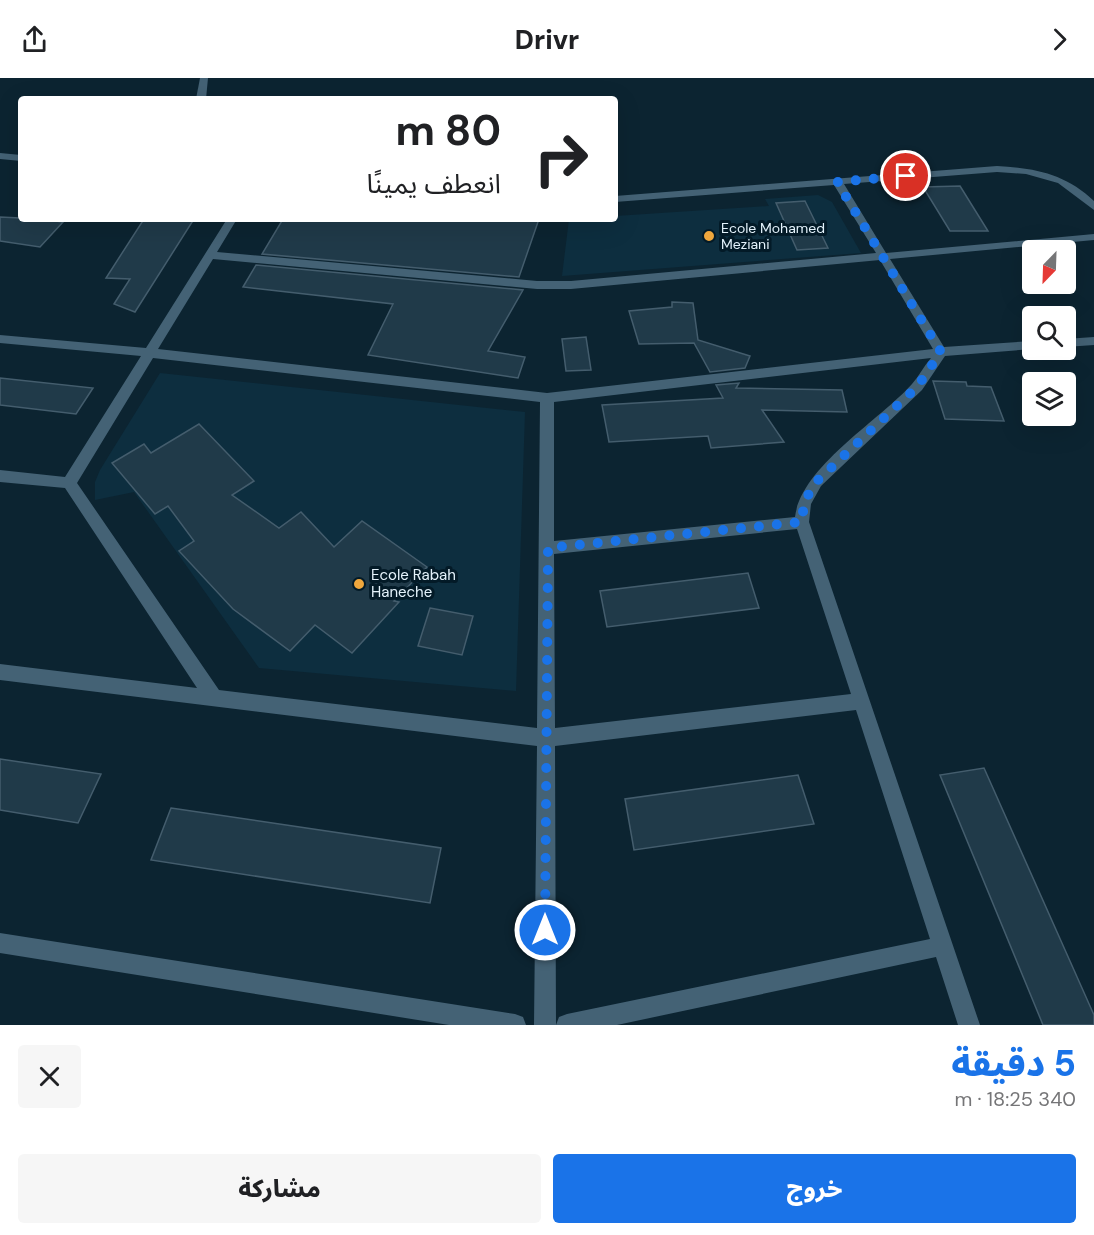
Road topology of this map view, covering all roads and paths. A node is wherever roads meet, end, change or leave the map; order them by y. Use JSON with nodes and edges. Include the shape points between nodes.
{"nodes":[{"id":1,"x":204,"y":78,"type":"edge"},
{"id":2,"x":201,"y":96,"type":"edge"},
{"id":3,"x":0,"y":156,"type":"edge"},
{"id":4,"x":18,"y":158,"type":"edge"},
{"id":5,"x":837,"y":182,"type":"junction"},
{"id":6,"x":618,"y":199,"type":"edge"},
{"id":7,"x":1094,"y":207,"type":"edge"},
{"id":8,"x":230,"y":222,"type":"edge"},
{"id":9,"x":1094,"y":237,"type":"edge"},
{"id":10,"x":210,"y":255,"type":"junction"},
{"id":11,"x":883,"y":255,"type":"junction"},
{"id":12,"x":0,"y":339,"type":"edge"},
{"id":13,"x":1094,"y":341,"type":"edge"},
{"id":14,"x":1076,"y":342,"type":"edge"},
{"id":15,"x":1022,"y":346,"type":"edge"},
{"id":16,"x":151,"y":352,"type":"junction"},
{"id":17,"x":941,"y":352,"type":"junction"},
{"id":18,"x":547,"y":398,"type":"junction"},
{"id":19,"x":0,"y":476,"type":"edge"},
{"id":20,"x":69,"y":483,"type":"junction"},
{"id":21,"x":802,"y":522,"type":"junction"},
{"id":22,"x":548,"y":548,"type":"junction"},
{"id":23,"x":0,"y":672,"type":"edge"},
{"id":24,"x":214,"y":698,"type":"junction"},
{"id":25,"x":862,"y":701,"type":"junction"},
{"id":26,"x":547,"y":738,"type":"junction"},
{"id":27,"x":0,"y":943,"type":"edge"},
{"id":28,"x":943,"y":946,"type":"junction"},
{"id":29,"x":515,"y":1025,"type":"edge"},
{"id":30,"x":545,"y":1025,"type":"edge"},
{"id":31,"x":567,"y":1025,"type":"edge"},
{"id":32,"x":969,"y":1025,"type":"edge"}],
"edges":[{"from":1,"to":2,"type":"street"},
{"from":3,"to":4,"type":"street"},
{"from":5,"to":6,"type":"street"},
{"from":5,"to":7,"type":"street","via":[[1031,170],[1079,190]]},
{"from":5,"to":11,"type":"street"},
{"from":8,"to":10,"type":"street"},
{"from":9,"to":11,"type":"street"},
{"from":10,"to":11,"type":"street","via":[[537,285]]},
{"from":10,"to":16,"type":"street"},
{"from":11,"to":17,"type":"street"},
{"from":12,"to":16,"type":"street"},
{"from":13,"to":14,"type":"street"},
{"from":15,"to":17,"type":"street"},
{"from":16,"to":18,"type":"street"},
{"from":16,"to":20,"type":"street"},
{"from":17,"to":18,"type":"street"},
{"from":17,"to":21,"type":"street","via":[[917,387],[816,482],[804,502]]},
{"from":18,"to":22,"type":"street"},
{"from":19,"to":20,"type":"street"},
{"from":20,"to":24,"type":"street"},
{"from":21,"to":22,"type":"street"},
{"from":21,"to":25,"type":"street"},
{"from":22,"to":26,"type":"street"},
{"from":23,"to":24,"type":"street"},
{"from":24,"to":26,"type":"street"},
{"from":25,"to":26,"type":"street"},
{"from":25,"to":28,"type":"street"},
{"from":26,"to":30,"type":"street"},
{"from":27,"to":29,"type":"street"},
{"from":28,"to":31,"type":"street"},
{"from":28,"to":32,"type":"street"}]}
